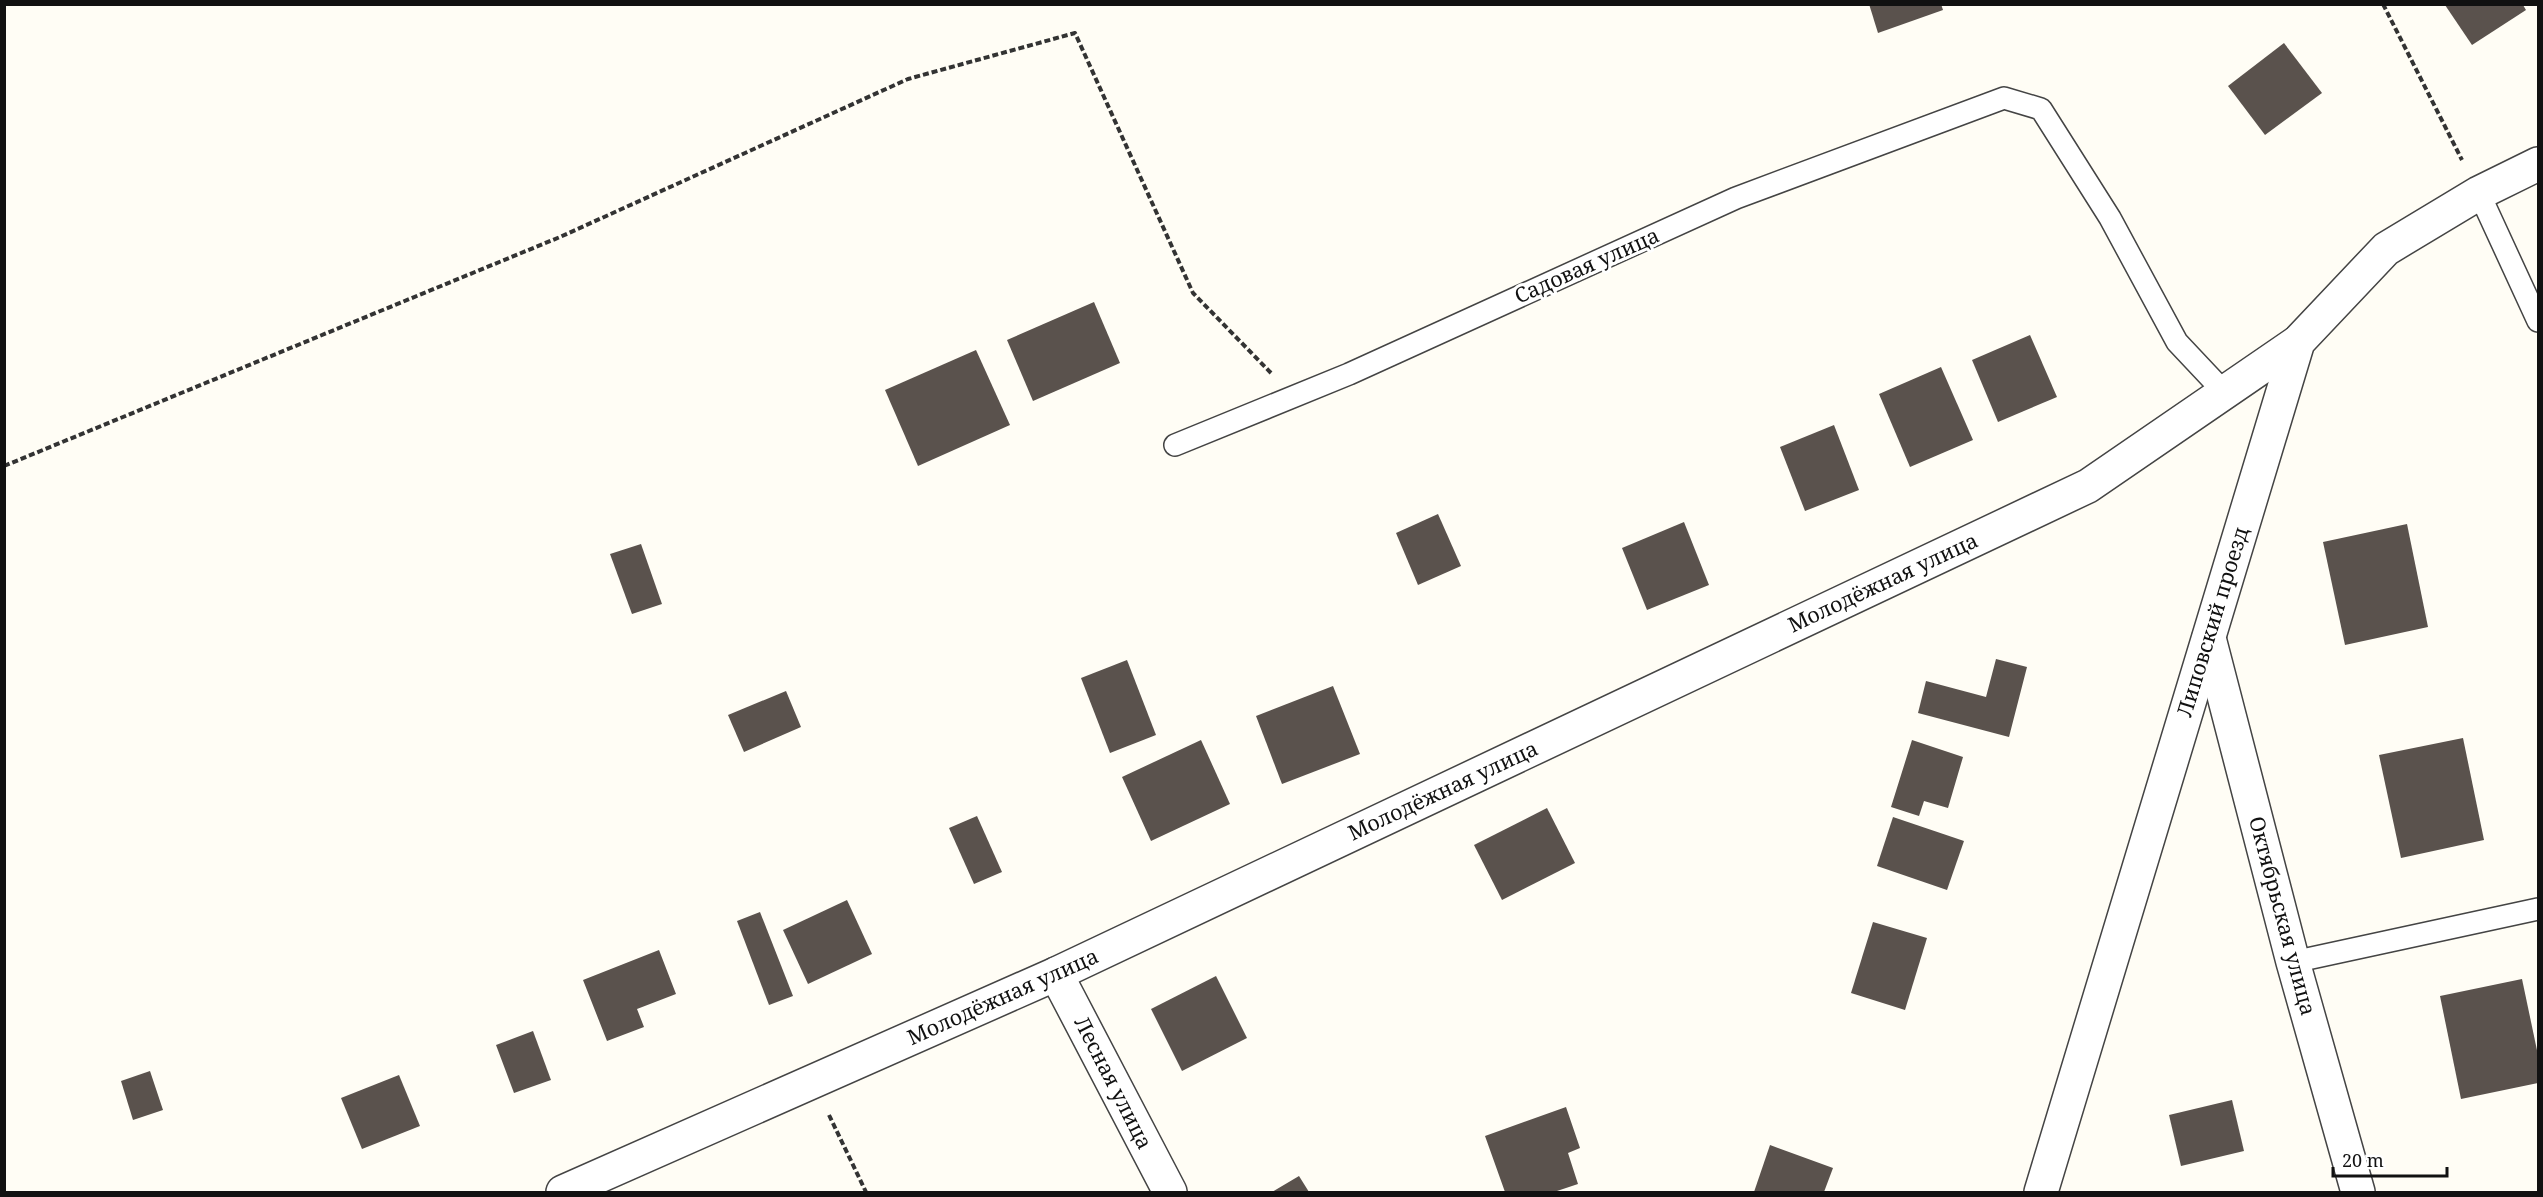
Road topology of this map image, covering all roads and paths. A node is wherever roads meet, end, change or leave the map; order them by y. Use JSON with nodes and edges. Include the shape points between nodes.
{"nodes":[{"id":1,"x":2383,"y":4,"type":"edge"},
{"id":2,"x":2538,"y":164,"type":"edge"},
{"id":3,"x":2479,"y":193,"type":"junction"},
{"id":4,"x":2538,"y":321,"type":"edge"},
{"id":5,"x":2298,"y":342,"type":"junction"},
{"id":6,"x":2225,"y":393,"type":"junction"},
{"id":7,"x":1293,"y":396,"type":"junction"},
{"id":8,"x":1175,"y":445,"type":"dead end"},
{"id":9,"x":4,"y":466,"type":"edge"},
{"id":10,"x":2209,"y":638,"type":"junction"},
{"id":11,"x":2538,"y":909,"type":"edge"},
{"id":12,"x":2293,"y":962,"type":"junction"},
{"id":13,"x":1056,"y":974,"type":"junction"},
{"id":14,"x":813,"y":1082,"type":"junction"},
{"id":15,"x":563,"y":1192,"type":"edge"},
{"id":16,"x":866,"y":1192,"type":"edge"},
{"id":17,"x":1170,"y":1192,"type":"edge"},
{"id":18,"x":2041,"y":1192,"type":"edge"},
{"id":19,"x":2358,"y":1192,"type":"edge"}],
"edges":[{"from":1,"to":3,"type":"path"},
{"from":2,"to":3,"type":"street","name":"Липовский проезд"},
{"from":3,"to":4,"type":"lane"},
{"from":3,"to":5,"type":"street","name":"Липовский проезд","via":[[2386,249]]},
{"from":5,"to":6,"type":"street","name":"Молодёжная улица"},
{"from":5,"to":10,"type":"street","name":"Липовский проезд"},
{"from":6,"to":7,"type":"lane","name":"Садовая улица","via":[[2177,342],[2110,218],[2041,109],[2004,98],[1736,198]]},
{"from":6,"to":13,"type":"street","name":"Молодёжная улица","via":[[2088,486]]},
{"from":7,"to":8,"type":"lane","name":"Садовая улица"},
{"from":7,"to":9,"type":"path","via":[[1193,293],[1075,33],[908,79],[560,237]]},
{"from":10,"to":12,"type":"street","name":"Октябрьская улица"},
{"from":10,"to":18,"type":"street","name":"Липовский проезд"},
{"from":11,"to":12,"type":"lane"},
{"from":12,"to":19,"type":"street","name":"Октябрьская улица"},
{"from":13,"to":14,"type":"street","name":"Молодёжная улица"},
{"from":13,"to":17,"type":"street","name":"Лесная улица"},
{"from":14,"to":15,"type":"street","name":"Молодёжная улица"},
{"from":14,"to":16,"type":"path"}]}
